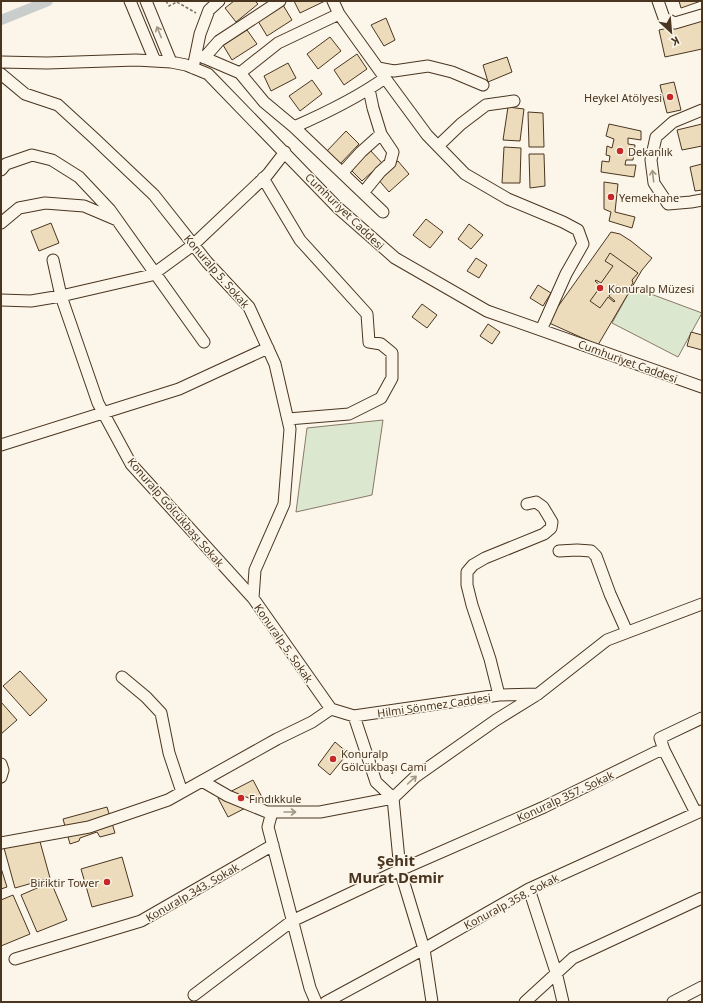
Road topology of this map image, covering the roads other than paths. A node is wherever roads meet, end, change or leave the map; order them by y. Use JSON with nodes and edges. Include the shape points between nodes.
{"nodes":[{"id":1,"x":130,"y":1,"type":"edge"},
{"id":2,"x":146,"y":1,"type":"edge"},
{"id":3,"x":219,"y":1,"type":"edge"},
{"id":4,"x":280,"y":1,"type":"edge"},
{"id":5,"x":333,"y":1,"type":"edge"},
{"id":6,"x":658,"y":1,"type":"edge"},
{"id":7,"x":339,"y":14,"type":"junction"},
{"id":8,"x":702,"y":15,"type":"edge"},
{"id":9,"x":200,"y":56,"type":"junction"},
{"id":10,"x":155,"y":61,"type":"junction"},
{"id":11,"x":1,"y":62,"type":"edge"},
{"id":12,"x":171,"y":62,"type":"junction"},
{"id":13,"x":193,"y":68,"type":"junction"},
{"id":14,"x":378,"y":68,"type":"junction"},
{"id":15,"x":240,"y":73,"type":"junction"},
{"id":16,"x":3,"y":78,"type":"edge"},
{"id":17,"x":386,"y":78,"type":"junction"},
{"id":18,"x":483,"y":85,"type":"dead end"},
{"id":19,"x":369,"y":89,"type":"junction"},
{"id":20,"x":514,"y":101,"type":"dead end"},
{"id":21,"x":702,"y":110,"type":"edge"},
{"id":22,"x":294,"y":127,"type":"junction"},
{"id":23,"x":381,"y":134,"type":"junction"},
{"id":24,"x":438,"y":146,"type":"junction"},
{"id":25,"x":285,"y":152,"type":"junction"},
{"id":26,"x":1,"y":170,"type":"edge"},
{"id":27,"x":342,"y":173,"type":"junction"},
{"id":28,"x":263,"y":178,"type":"junction"},
{"id":29,"x":363,"y":193,"type":"junction"},
{"id":30,"x":702,"y":200,"type":"edge"},
{"id":31,"x":383,"y":212,"type":"dead end"},
{"id":32,"x":118,"y":220,"type":"junction"},
{"id":33,"x":1,"y":223,"type":"edge"},
{"id":34,"x":193,"y":245,"type":"junction"},
{"id":35,"x":54,"y":260,"type":"dead end"},
{"id":36,"x":155,"y":272,"type":"junction"},
{"id":37,"x":61,"y":296,"type":"junction"},
{"id":38,"x":1,"y":300,"type":"edge"},
{"id":39,"x":542,"y":330,"type":"junction"},
{"id":40,"x":204,"y":342,"type":"dead end"},
{"id":41,"x":268,"y":348,"type":"junction"},
{"id":42,"x":702,"y":387,"type":"edge"},
{"id":43,"x":104,"y":412,"type":"junction"},
{"id":44,"x":288,"y":419,"type":"junction"},
{"id":45,"x":1,"y":446,"type":"edge"},
{"id":46,"x":527,"y":504,"type":"dead end"},
{"id":47,"x":559,"y":551,"type":"dead end"},
{"id":48,"x":253,"y":598,"type":"junction"},
{"id":49,"x":702,"y":604,"type":"edge"},
{"id":50,"x":627,"y":632,"type":"junction"},
{"id":51,"x":122,"y":677,"type":"dead end"},
{"id":52,"x":538,"y":694,"type":"junction"},
{"id":53,"x":499,"y":695,"type":"junction"},
{"id":54,"x":332,"y":709,"type":"junction"},
{"id":55,"x":354,"y":716,"type":"junction"},
{"id":56,"x":702,"y":718,"type":"edge"},
{"id":57,"x":664,"y":750,"type":"junction"},
{"id":58,"x":1,"y":764,"type":"edge"},
{"id":59,"x":1,"y":777,"type":"edge"},
{"id":60,"x":202,"y":781,"type":"junction"},
{"id":61,"x":182,"y":792,"type":"junction"},
{"id":62,"x":393,"y":798,"type":"junction"},
{"id":63,"x":272,"y":812,"type":"junction"},
{"id":64,"x":699,"y":812,"type":"edge"},
{"id":65,"x":1,"y":843,"type":"edge"},
{"id":66,"x":273,"y":845,"type":"junction"},
{"id":67,"x":400,"y":870,"type":"junction"},
{"id":68,"x":529,"y":889,"type":"junction"},
{"id":69,"x":702,"y":898,"type":"edge"},
{"id":70,"x":292,"y":921,"type":"junction"},
{"id":71,"x":424,"y":949,"type":"junction"},
{"id":72,"x":15,"y":959,"type":"dead end"},
{"id":73,"x":556,"y":972,"type":"junction"},
{"id":74,"x":702,"y":987,"type":"edge"},
{"id":75,"x":194,"y":994,"type":"dead end"},
{"id":76,"x":316,"y":1002,"type":"edge"},
{"id":77,"x":326,"y":1002,"type":"edge"},
{"id":78,"x":432,"y":1002,"type":"edge"},
{"id":79,"x":526,"y":1002,"type":"edge"},
{"id":80,"x":563,"y":1002,"type":"edge"},
{"id":81,"x":673,"y":1002,"type":"edge"}],
"edges":[{"from":1,"to":10,"type":"street"},
{"from":12,"to":2,"type":"street","one_way":true},
{"from":3,"to":9,"type":"street","via":[[210,10],[200,34]]},
{"from":4,"to":9,"type":"street"},
{"from":5,"to":7,"type":"street"},
{"from":6,"to":8,"type":"street","via":[[664,18],[675,22]]},
{"from":7,"to":14,"type":"street"},
{"from":7,"to":15,"type":"street","via":[[278,43]]},
{"from":9,"to":13,"type":"street"},
{"from":9,"to":15,"type":"street"},
{"from":10,"to":11,"type":"street","name":"Cumhuriyet Caddesi"},
{"from":10,"to":12,"type":"street","name":"Cumhuriyet Caddesi"},
{"from":12,"to":13,"type":"street","name":"Cumhuriyet Caddesi"},
{"from":13,"to":25,"type":"street","name":"Cumhuriyet Caddesi","via":[[208,74]]},
{"from":14,"to":17,"type":"street"},
{"from":14,"to":18,"type":"street","via":[[394,71],[428,66],[452,72]]},
{"from":15,"to":22,"type":"street","via":[[264,102]]},
{"from":16,"to":34,"type":"street","name":"Konuralp 5. Sokak","via":[[25,94],[58,105],[154,195]]},
{"from":17,"to":19,"type":"street"},
{"from":17,"to":24,"type":"street","via":[[427,135]]},
{"from":19,"to":22,"type":"street"},
{"from":19,"to":23,"type":"street"},
{"from":20,"to":24,"type":"street","via":[[486,105]]},
{"from":30,"to":21,"type":"street","one_way":true,"via":[[668,204],[654,183],[651,160],[656,138],[673,122]]},
{"from":22,"to":27,"type":"street"},
{"from":23,"to":27,"type":"street"},
{"from":23,"to":29,"type":"street","via":[[393,152],[390,163]]},
{"from":24,"to":39,"type":"street","via":[[465,174],[508,199],[578,230],[583,244],[566,274]]},
{"from":25,"to":28,"type":"street"},
{"from":25,"to":39,"type":"street","name":"Cumhuriyet Caddesi","via":[[337,207],[395,258],[488,311]]},
{"from":26,"to":32,"type":"street","via":[[6,164],[32,155],[52,160],[79,177]]},
{"from":27,"to":29,"type":"street"},
{"from":28,"to":34,"type":"street"},
{"from":28,"to":44,"type":"street","via":[[300,240],[367,314],[368,342],[381,344],[392,353],[392,378],[381,398],[349,414]]},
{"from":29,"to":31,"type":"street"},
{"from":32,"to":33,"type":"street","via":[[84,206],[45,204],[19,208]]},
{"from":32,"to":36,"type":"street"},
{"from":34,"to":36,"type":"street"},
{"from":34,"to":41,"type":"street","name":"Konuralp 5. Sokak","via":[[249,307]]},
{"from":35,"to":37,"type":"street","name":"Konuralp Gölcükbaşı Sokak"},
{"from":36,"to":37,"type":"street","via":[[152,275]]},
{"from":36,"to":40,"type":"street"},
{"from":37,"to":38,"type":"street","via":[[31,302]]},
{"from":37,"to":43,"type":"street","name":"Konuralp Gölcükbaşı Sokak","via":[[98,403]]},
{"from":39,"to":42,"type":"street","name":"Cumhuriyet Caddesi"},
{"from":41,"to":43,"type":"street","via":[[179,389]]},
{"from":41,"to":44,"type":"street","name":"Konuralp 5. Sokak","via":[[275,364]]},
{"from":43,"to":45,"type":"street"},
{"from":43,"to":48,"type":"street","name":"Konuralp Gölcükbaşı Sokak","via":[[131,464]]},
{"from":44,"to":48,"type":"street","name":"Konuralp 5. Sokak","via":[[290,429],[284,504],[255,570]]},
{"from":46,"to":53,"type":"street","via":[[536,502],[543,507],[552,522],[551,528],[544,534],[485,558],[467,572],[470,598]]},
{"from":47,"to":50,"type":"street","via":[[577,550],[591,552],[596,556]]},
{"from":48,"to":54,"type":"street","name":"Konuralp 5. Sokak"},
{"from":49,"to":50,"type":"street"},
{"from":50,"to":52,"type":"street","via":[[607,640]]},
{"from":51,"to":61,"type":"street","via":[[146,696],[161,713],[169,753]]},
{"from":52,"to":53,"type":"street","name":"Hilmi Sönmez Caddesi"},
{"from":62,"to":52,"type":"street","one_way":true,"via":[[415,776]]},
{"from":53,"to":55,"type":"street","name":"Hilmi Sönmez Caddesi"},
{"from":54,"to":55,"type":"street","name":"Hilmi Sönmez Caddesi"},
{"from":54,"to":60,"type":"street"},
{"from":55,"to":62,"type":"street","via":[[376,782]]},
{"from":56,"to":57,"type":"street","via":[[660,738]]},
{"from":57,"to":64,"type":"street"},
{"from":57,"to":67,"type":"street","name":"Konuralp 357. Sokak","via":[[544,807]]},
{"from":58,"to":59,"type":"street"},
{"from":60,"to":61,"type":"street"},
{"from":60,"to":63,"type":"street","via":[[228,796]]},
{"from":61,"to":65,"type":"street","via":[[168,800],[89,827]]},
{"from":63,"to":62,"type":"street","one_way":true,"via":[[320,812]]},
{"from":62,"to":67,"type":"street"},
{"from":63,"to":66,"type":"street","via":[[268,827]]},
{"from":64,"to":68,"type":"street","name":"Konuralp 358. Sokak"},
{"from":66,"to":70,"type":"street"},
{"from":66,"to":72,"type":"street","name":"Konuralp 343. Sokak","via":[[141,921]]},
{"from":67,"to":70,"type":"street","name":"Konuralp 357. Sokak"},
{"from":67,"to":71,"type":"street"},
{"from":68,"to":71,"type":"street","name":"Konuralp 358. Sokak"},
{"from":68,"to":73,"type":"street"},
{"from":69,"to":73,"type":"street","via":[[573,958]]},
{"from":70,"to":75,"type":"street","name":"Konuralp 357. Sokak"},
{"from":70,"to":76,"type":"street"},
{"from":71,"to":77,"type":"street","name":"Konuralp 358. Sokak"},
{"from":71,"to":78,"type":"street"},
{"from":73,"to":79,"type":"street"},
{"from":73,"to":80,"type":"street"},
{"from":74,"to":81,"type":"street"}]}
